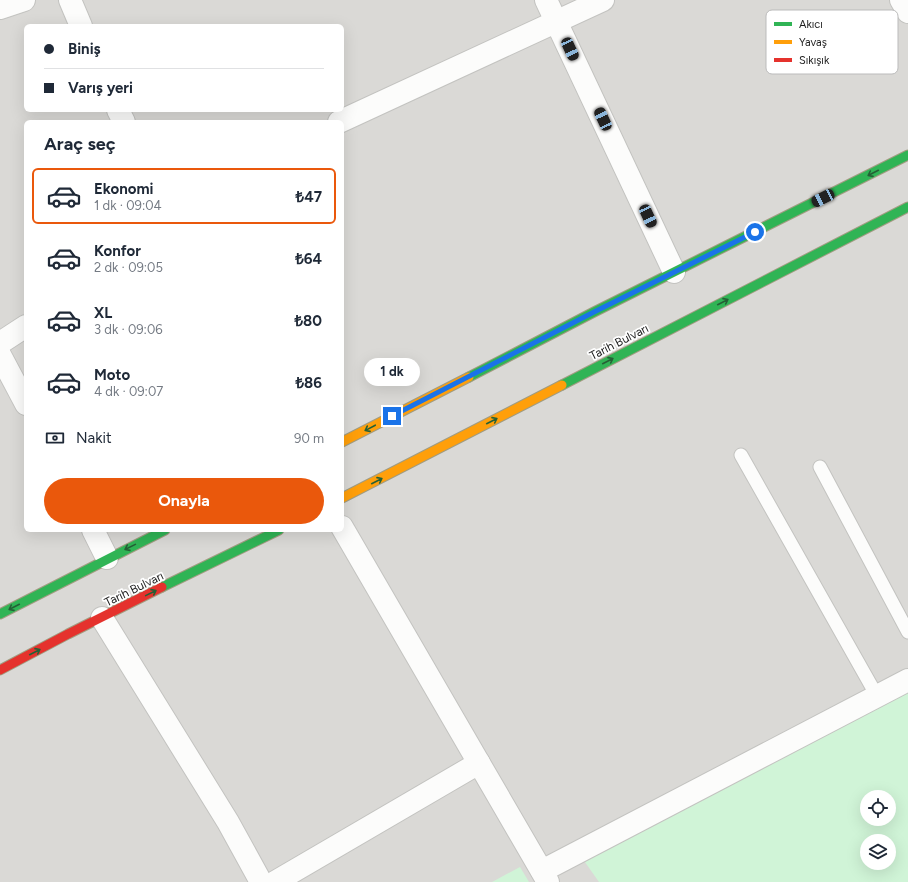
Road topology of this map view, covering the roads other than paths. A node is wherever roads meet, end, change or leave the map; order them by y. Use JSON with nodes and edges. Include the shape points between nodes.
{"nodes":[{"id":1,"x":24,"y":0,"type":"edge"},
{"id":2,"x":70,"y":0,"type":"edge"},
{"id":3,"x":546,"y":0,"type":"edge"},
{"id":4,"x":603,"y":0,"type":"edge"},
{"id":5,"x":902,"y":0,"type":"edge"},
{"id":6,"x":0,"y":8,"type":"edge"},
{"id":7,"x":908,"y":12,"type":"edge"},
{"id":8,"x":557,"y":21,"type":"junction"},
{"id":9,"x":80,"y":24,"type":"edge"},
{"id":10,"x":343,"y":120,"type":"edge"},
{"id":11,"x":908,"y":155,"type":"edge"},
{"id":12,"x":908,"y":207,"type":"edge"},
{"id":13,"x":674,"y":272,"type":"junction"},
{"id":14,"x":24,"y":327,"type":"edge"},
{"id":15,"x":0,"y":343,"type":"edge"},
{"id":16,"x":0,"y":355,"type":"edge"},
{"id":17,"x":24,"y":400,"type":"edge"},
{"id":18,"x":344,"y":441,"type":"edge"},
{"id":19,"x":741,"y":455,"type":"dead end"},
{"id":20,"x":820,"y":467,"type":"dead end"},
{"id":21,"x":344,"y":497,"type":"edge"},
{"id":22,"x":344,"y":530,"type":"edge"},
{"id":23,"x":93,"y":532,"type":"edge"},
{"id":24,"x":161,"y":532,"type":"edge"},
{"id":25,"x":275,"y":532,"type":"edge"},
{"id":26,"x":107,"y":558,"type":"junction"},
{"id":27,"x":0,"y":614,"type":"edge"},
{"id":28,"x":102,"y":618,"type":"junction"},
{"id":29,"x":908,"y":632,"type":"edge"},
{"id":30,"x":0,"y":670,"type":"edge"},
{"id":31,"x":908,"y":680,"type":"edge"},
{"id":32,"x":877,"y":696,"type":"junction"},
{"id":33,"x":479,"y":763,"type":"junction"},
{"id":34,"x":545,"y":876,"type":"edge"},
{"id":35,"x":262,"y":882,"type":"edge"},
{"id":36,"x":274,"y":882,"type":"edge"}],
"edges":[{"from":1,"to":6,"type":"street"},
{"from":2,"to":9,"type":"street"},
{"from":3,"to":8,"type":"street"},
{"from":4,"to":8,"type":"street"},
{"from":5,"to":7,"type":"street"},
{"from":8,"to":10,"type":"street"},
{"from":8,"to":13,"type":"street"},
{"from":11,"to":13,"type":"main road","one_way":true},
{"from":21,"to":12,"type":"main road","name":"Tarih Bulvarı","one_way":true},
{"from":13,"to":18,"type":"main road","one_way":true},
{"from":14,"to":15,"type":"street"},
{"from":16,"to":17,"type":"street"},
{"from":19,"to":32,"type":"lane"},
{"from":20,"to":29,"type":"lane"},
{"from":22,"to":33,"type":"street"},
{"from":23,"to":26,"type":"street"},
{"from":24,"to":26,"type":"main road","one_way":true},
{"from":28,"to":25,"type":"main road","name":"Tarih Bulvarı","one_way":true},
{"from":26,"to":27,"type":"main road","one_way":true},
{"from":30,"to":28,"type":"main road","name":"Tarih Bulvarı","one_way":true},
{"from":28,"to":35,"type":"street","via":[[228,822]]},
{"from":31,"to":32,"type":"street"},
{"from":32,"to":34,"type":"street"},
{"from":33,"to":34,"type":"street"},
{"from":33,"to":36,"type":"street"}]}
